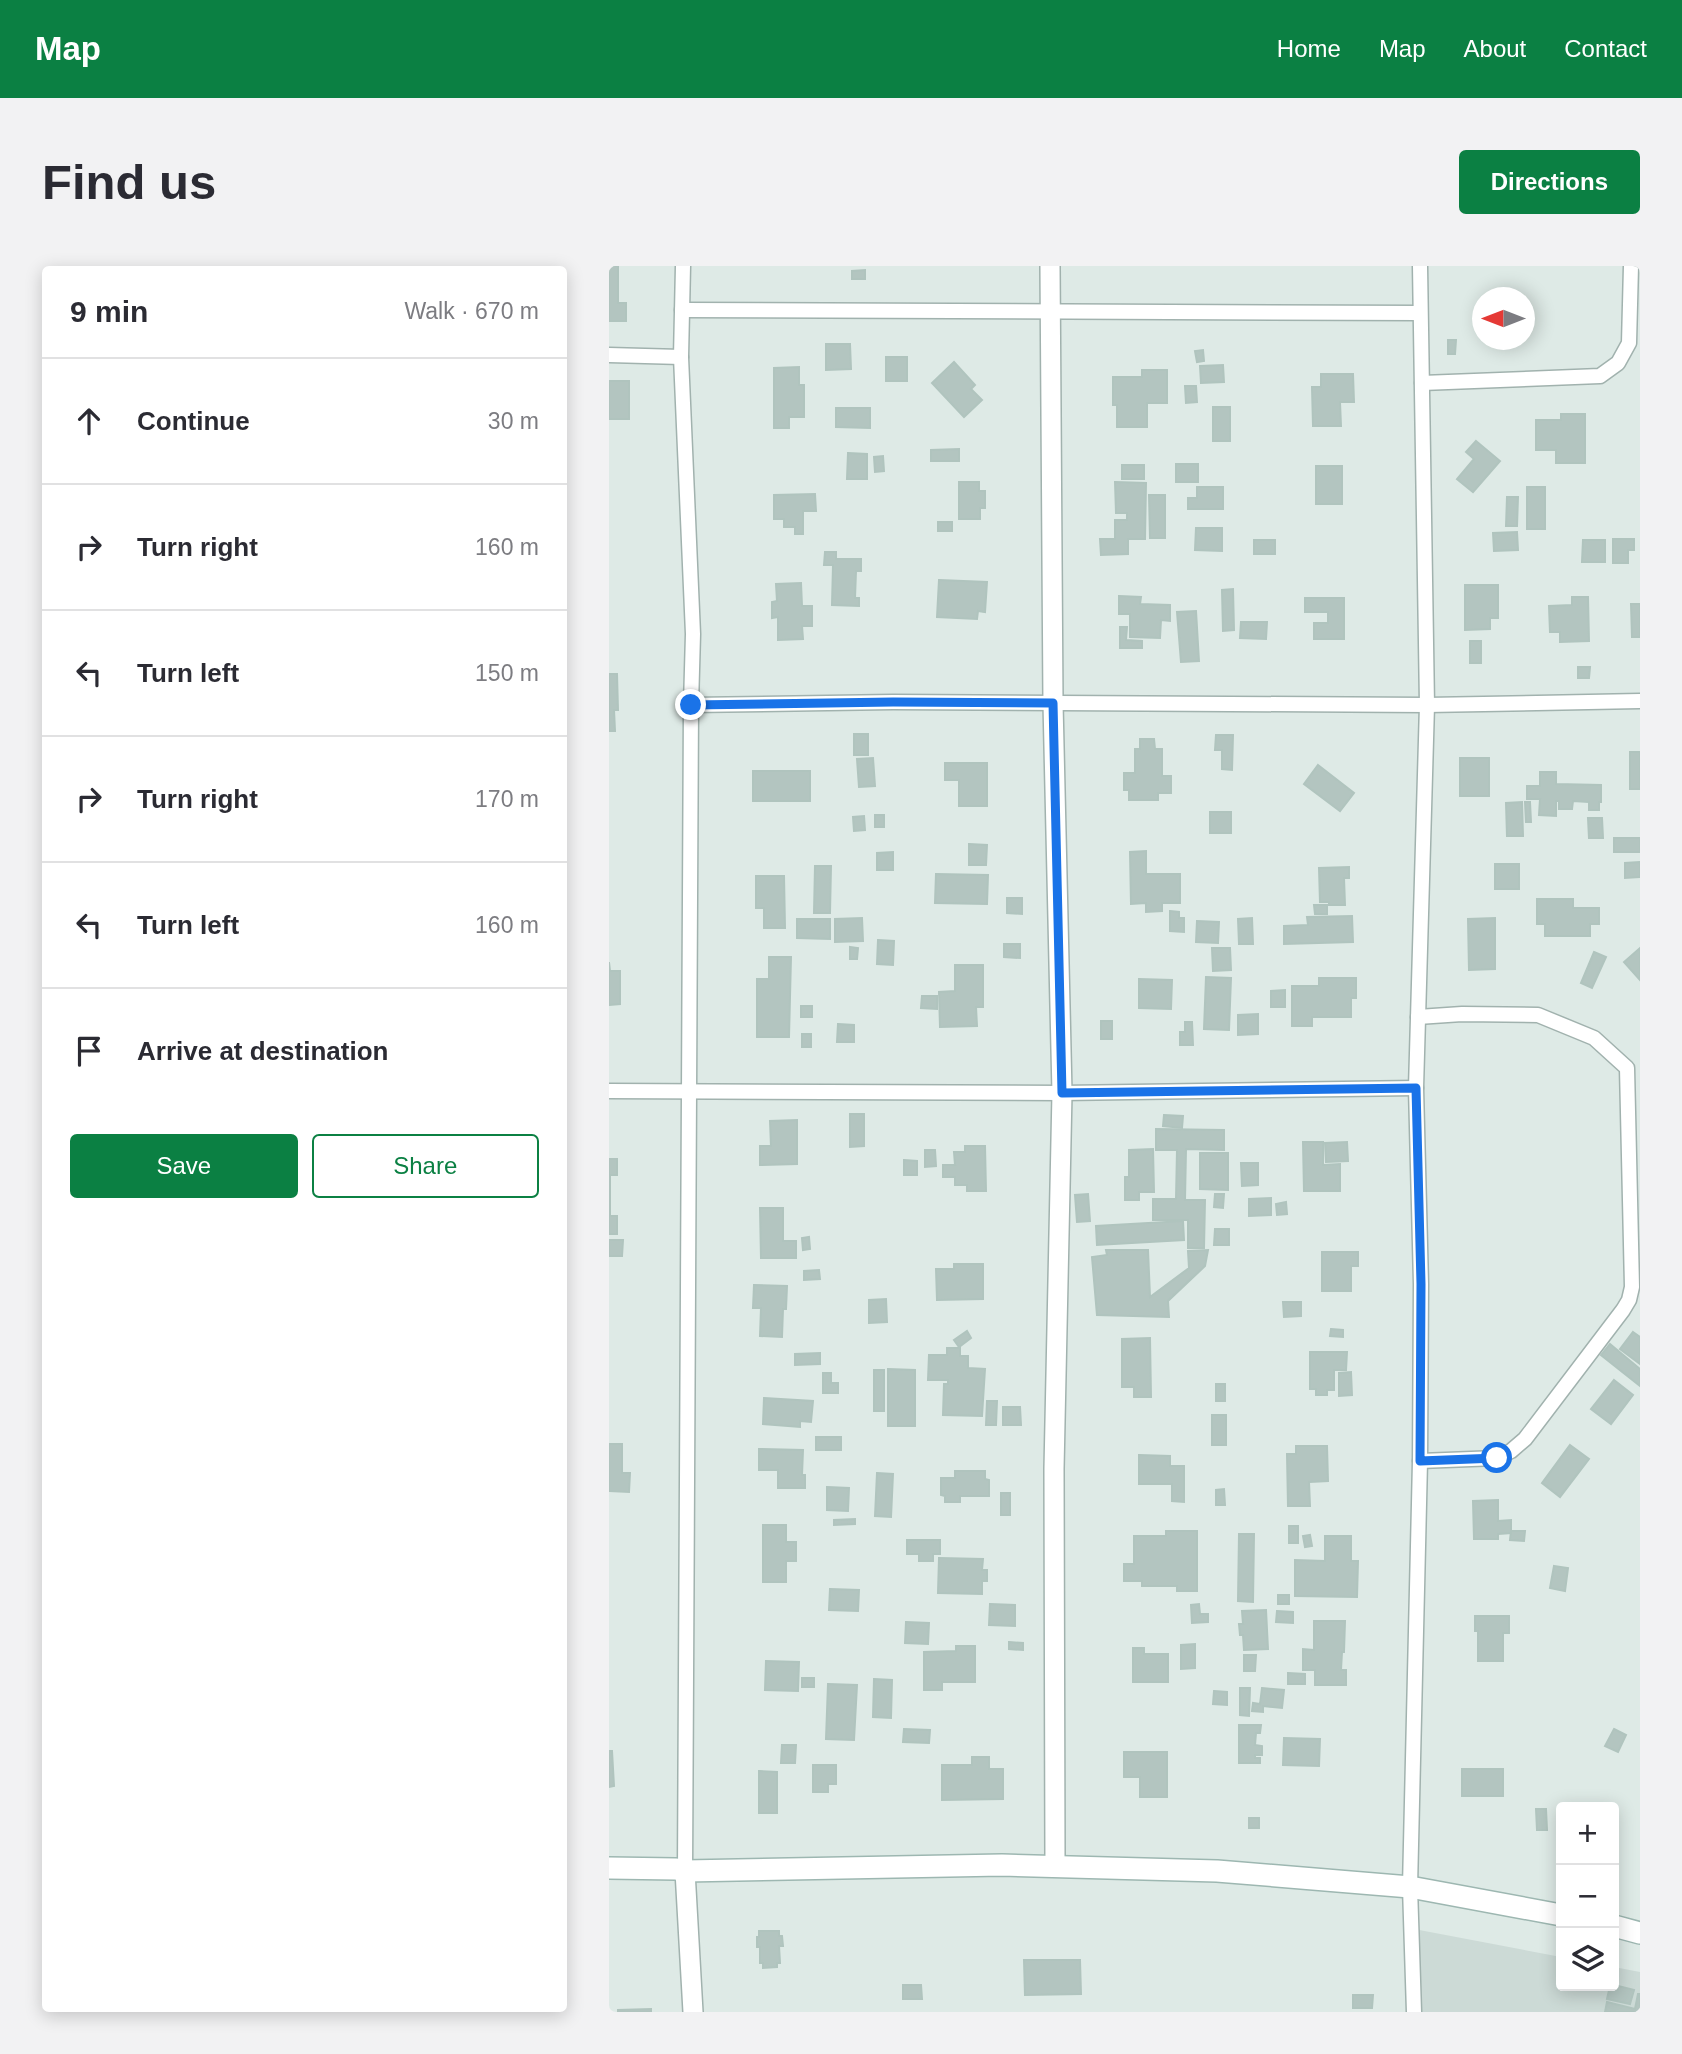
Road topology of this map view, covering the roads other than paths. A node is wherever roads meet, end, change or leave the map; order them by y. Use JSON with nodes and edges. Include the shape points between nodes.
{"nodes":[{"id":1,"x":683,"y":266,"type":"edge"},
{"id":2,"x":1050,"y":266,"type":"edge"},
{"id":3,"x":1420,"y":266,"type":"edge"},
{"id":4,"x":1632,"y":266,"type":"edge"},
{"id":5,"x":682,"y":310,"type":"junction"},
{"id":6,"x":1050,"y":312,"type":"junction"},
{"id":7,"x":1420,"y":313,"type":"junction"},
{"id":8,"x":609,"y":355,"type":"edge"},
{"id":9,"x":681,"y":357,"type":"junction"},
{"id":10,"x":1422,"y":383,"type":"junction"},
{"id":11,"x":1640,"y":701,"type":"edge"},
{"id":12,"x":1053,"y":703,"type":"junction"},
{"id":13,"x":691,"y":705,"type":"junction"},
{"id":14,"x":1427,"y":705,"type":"junction"},
{"id":15,"x":1418,"y":1017,"type":"junction"},
{"id":16,"x":1416,"y":1088,"type":"junction"},
{"id":17,"x":609,"y":1091,"type":"edge"},
{"id":18,"x":688,"y":1092,"type":"junction"},
{"id":19,"x":1062,"y":1093,"type":"junction"},
{"id":20,"x":1420,"y":1461,"type":"junction"},
{"id":21,"x":1055,"y":1866,"type":"junction"},
{"id":22,"x":609,"y":1868,"type":"edge"},
{"id":23,"x":685,"y":1871,"type":"junction"},
{"id":24,"x":1410,"y":1887,"type":"junction"},
{"id":25,"x":1556,"y":1914,"type":"edge"},
{"id":26,"x":1619,"y":1927,"type":"edge"},
{"id":27,"x":1640,"y":1933,"type":"edge"},
{"id":28,"x":693,"y":2012,"type":"edge"},
{"id":29,"x":1414,"y":2012,"type":"edge"}],
"edges":[{"from":1,"to":5,"type":"street"},
{"from":2,"to":6,"type":"street"},
{"from":3,"to":7,"type":"street"},
{"from":4,"to":10,"type":"street","via":[[1629,343],[1618,363],[1600,376]]},
{"from":5,"to":6,"type":"street"},
{"from":5,"to":9,"type":"street"},
{"from":6,"to":7,"type":"street"},
{"from":6,"to":12,"type":"street"},
{"from":7,"to":10,"type":"street"},
{"from":8,"to":9,"type":"street"},
{"from":9,"to":13,"type":"street","via":[[693,634]]},
{"from":10,"to":14,"type":"street"},
{"from":11,"to":14,"type":"street"},
{"from":12,"to":13,"type":"street"},
{"from":12,"to":14,"type":"street"},
{"from":12,"to":19,"type":"street"},
{"from":13,"to":18,"type":"street"},
{"from":14,"to":15,"type":"street"},
{"from":15,"to":16,"type":"street"},
{"from":15,"to":20,"type":"street","via":[[1538,1015],[1594,1038],[1627,1068],[1632,1287],[1623,1310],[1511,1451],[1497,1458]]},
{"from":16,"to":19,"type":"street"},
{"from":16,"to":20,"type":"street"},
{"from":17,"to":18,"type":"street"},
{"from":18,"to":19,"type":"street"},
{"from":18,"to":23,"type":"street"},
{"from":19,"to":21,"type":"street","via":[[1054,1469]]},
{"from":20,"to":24,"type":"street"},
{"from":21,"to":23,"type":"main road"},
{"from":21,"to":24,"type":"main road","via":[[1217,1871]]},
{"from":22,"to":23,"type":"main road"},
{"from":23,"to":28,"type":"street"},
{"from":24,"to":25,"type":"main road"},
{"from":24,"to":29,"type":"street"},
{"from":26,"to":27,"type":"main road"}]}
